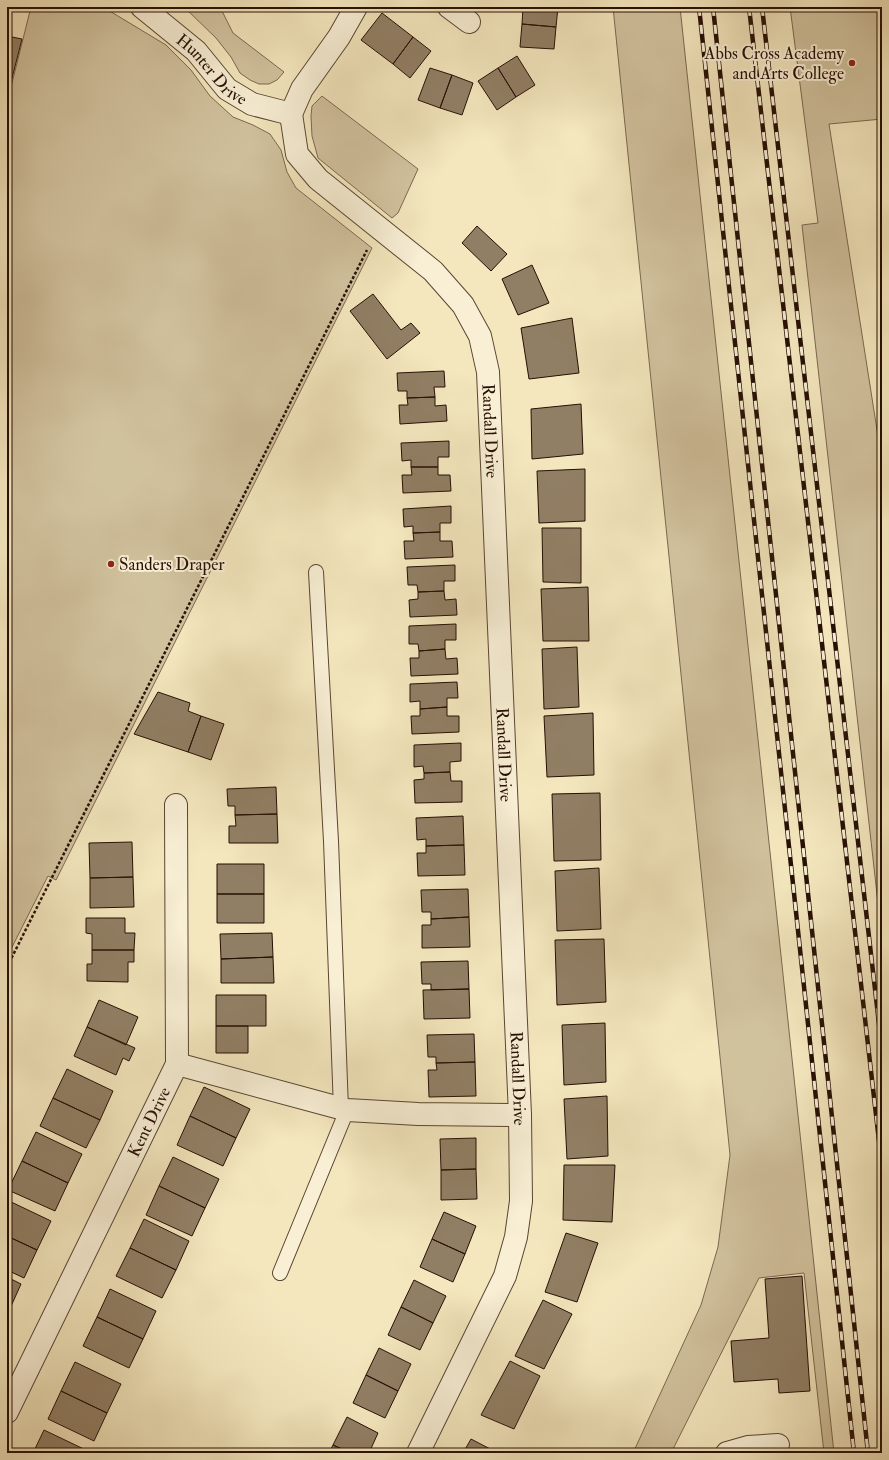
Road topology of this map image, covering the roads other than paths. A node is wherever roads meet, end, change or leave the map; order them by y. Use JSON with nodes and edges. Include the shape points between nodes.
{"nodes":[{"id":1,"x":142,"y":7,"type":"edge"},
{"id":2,"x":356,"y":7,"type":"edge"},
{"id":3,"x":449,"y":7,"type":"edge"},
{"id":4,"x":468,"y":22,"type":"dead end"},
{"id":5,"x":291,"y":114,"type":"junction"},
{"id":6,"x":316,"y":572,"type":"dead end"},
{"id":7,"x":176,"y":805,"type":"dead end"},
{"id":8,"x":177,"y":1064,"type":"junction"},
{"id":9,"x":344,"y":1109,"type":"junction"},
{"id":10,"x":520,"y":1115,"type":"junction"},
{"id":11,"x":280,"y":1272,"type":"dead end"},
{"id":12,"x":7,"y":1412,"type":"edge"},
{"id":13,"x":778,"y":1445,"type":"dead end"},
{"id":14,"x":418,"y":1453,"type":"edge"},
{"id":15,"x":727,"y":1453,"type":"edge"}],
"edges":[{"from":1,"to":5,"type":"street","name":"Hunter Drive","via":[[196,51],[227,89],[252,104]]},
{"from":2,"to":5,"type":"street","via":[[339,37],[302,89]]},
{"from":3,"to":4,"type":"street"},
{"from":5,"to":10,"type":"street","name":"Randall Drive","via":[[297,154],[318,178],[433,271],[463,305],[480,336],[488,372]]},
{"from":6,"to":9,"type":"lane"},
{"from":7,"to":8,"type":"street","name":"Kent Drive"},
{"from":8,"to":9,"type":"street"},
{"from":8,"to":12,"type":"street","name":"Kent Drive"},
{"from":9,"to":10,"type":"street","via":[[418,1114]]},
{"from":9,"to":11,"type":"lane"},
{"from":10,"to":14,"type":"street","name":"Randall Drive","via":[[522,1201],[516,1237],[501,1283]]},
{"from":13,"to":15,"type":"street","via":[[748,1447]]}]}
